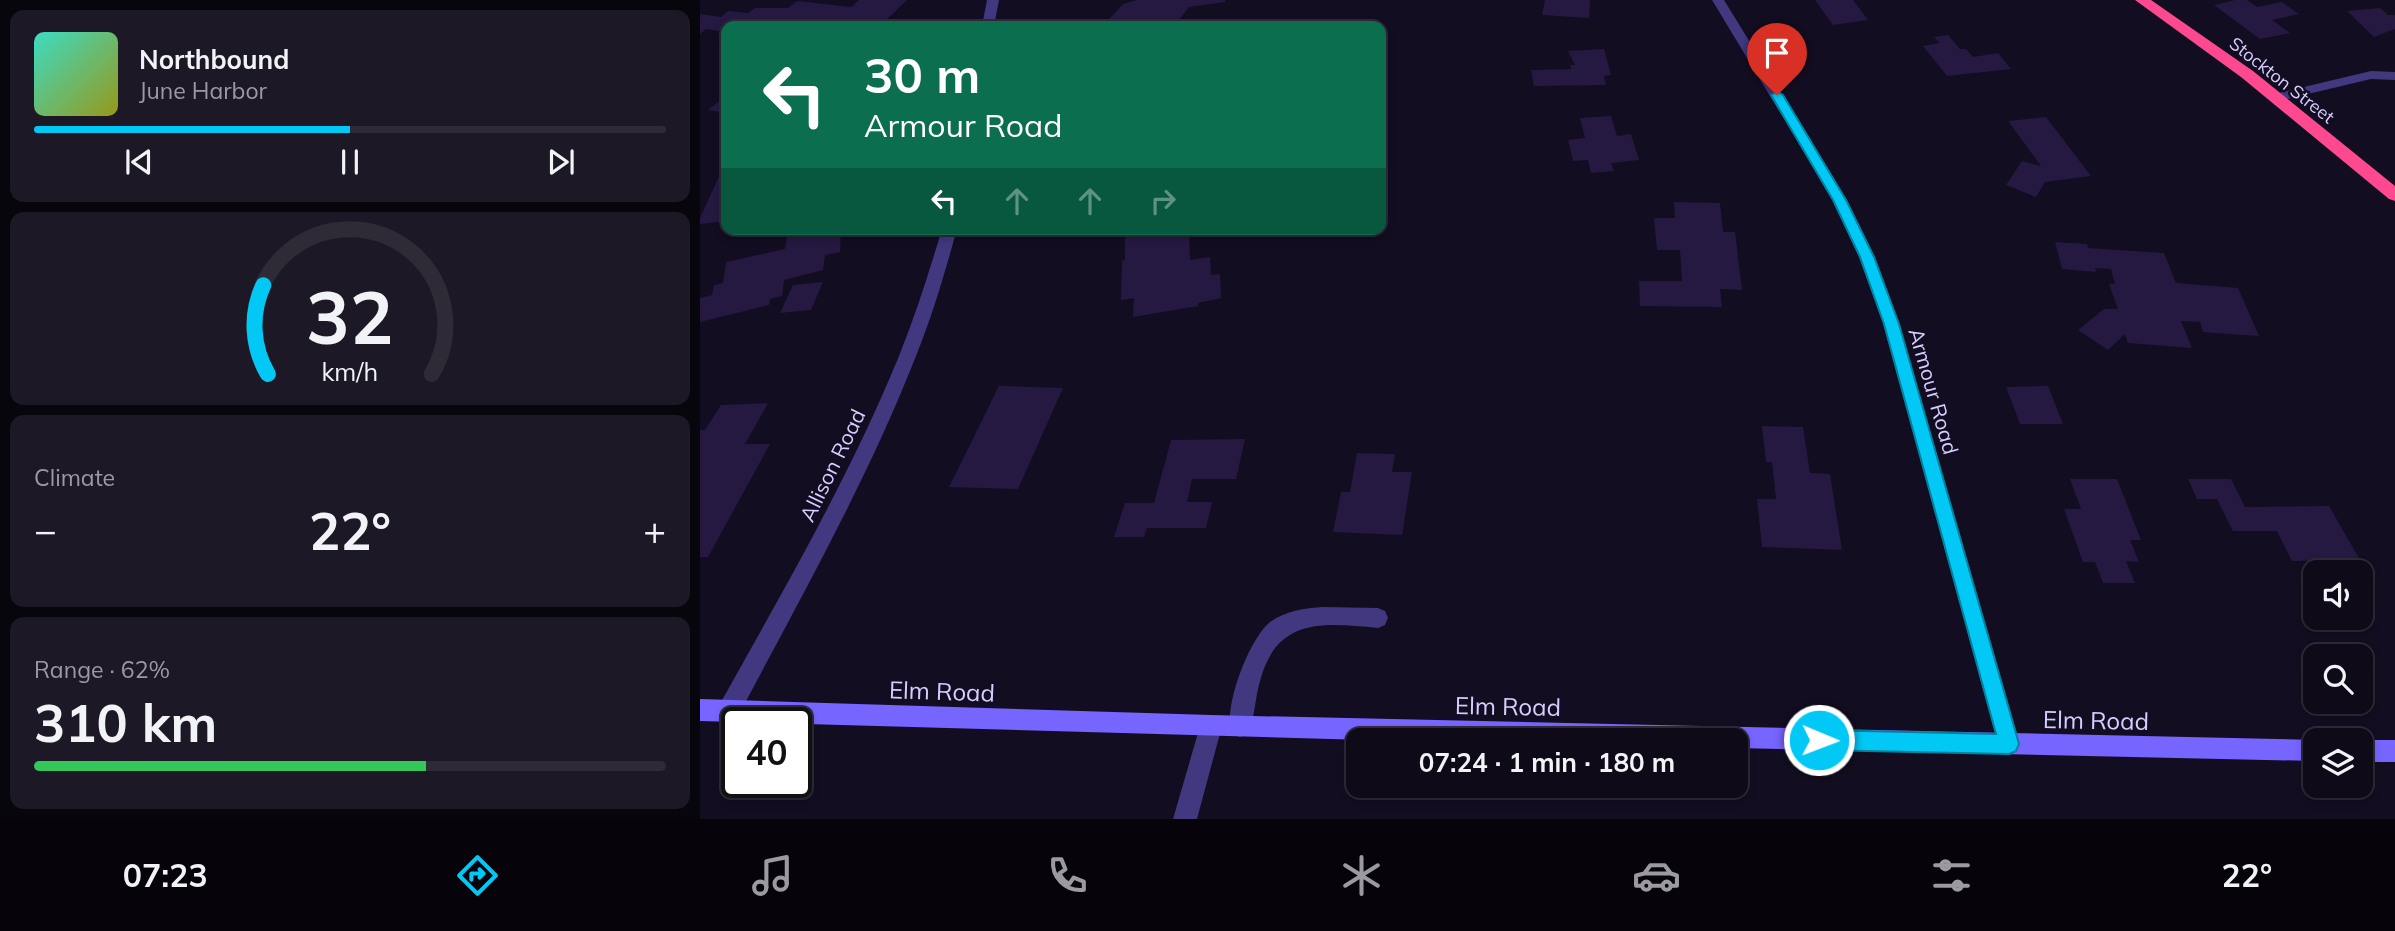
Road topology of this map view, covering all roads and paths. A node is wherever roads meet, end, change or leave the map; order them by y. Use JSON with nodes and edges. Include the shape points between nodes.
{"nodes":[{"id":1,"x":993,"y":0,"type":"edge"},
{"id":2,"x":1718,"y":0,"type":"edge"},
{"id":3,"x":2142,"y":0,"type":"edge"},
{"id":4,"x":989,"y":21,"type":"edge"},
{"id":5,"x":2395,"y":76,"type":"edge"},
{"id":6,"x":2275,"y":97,"type":"junction"},
{"id":7,"x":2395,"y":195,"type":"edge"},
{"id":8,"x":948,"y":235,"type":"edge"},
{"id":9,"x":1378,"y":618,"type":"dead end"},
{"id":10,"x":731,"y":707,"type":"edge"},
{"id":11,"x":700,"y":710,"type":"edge"},
{"id":12,"x":721,"y":710,"type":"edge"},
{"id":13,"x":812,"y":713,"type":"edge"},
{"id":14,"x":1212,"y":726,"type":"junction"},
{"id":15,"x":1240,"y":726,"type":"junction"},
{"id":16,"x":2009,"y":744,"type":"junction"},
{"id":17,"x":2303,"y":750,"type":"edge"},
{"id":18,"x":2373,"y":751,"type":"edge"},
{"id":19,"x":2395,"y":751,"type":"edge"},
{"id":20,"x":1185,"y":819,"type":"edge"}],
"edges":[{"from":1,"to":4,"type":"street"},
{"from":2,"to":16,"type":"street","name":"Armour Road","via":[[1806,142],[1867,257],[1891,324]]},
{"from":3,"to":6,"type":"highway","name":"Stockton Street"},
{"from":5,"to":6,"type":"street","via":[[2371,75]]},
{"from":6,"to":7,"type":"highway","name":"Stockton Street"},
{"from":8,"to":10,"type":"street","name":"Allison Road","via":[[905,365],[858,469]]},
{"from":9,"to":15,"type":"street","via":[[1289,622],[1265,642],[1246,684]]},
{"from":11,"to":12,"type":"street","name":"Elm Road"},
{"from":13,"to":14,"type":"street","name":"Elm Road"},
{"from":14,"to":15,"type":"street","name":"Elm Road"},
{"from":14,"to":20,"type":"street"},
{"from":15,"to":16,"type":"street","name":"Elm Road"},
{"from":16,"to":17,"type":"street","name":"Elm Road"},
{"from":18,"to":19,"type":"street"}]}
